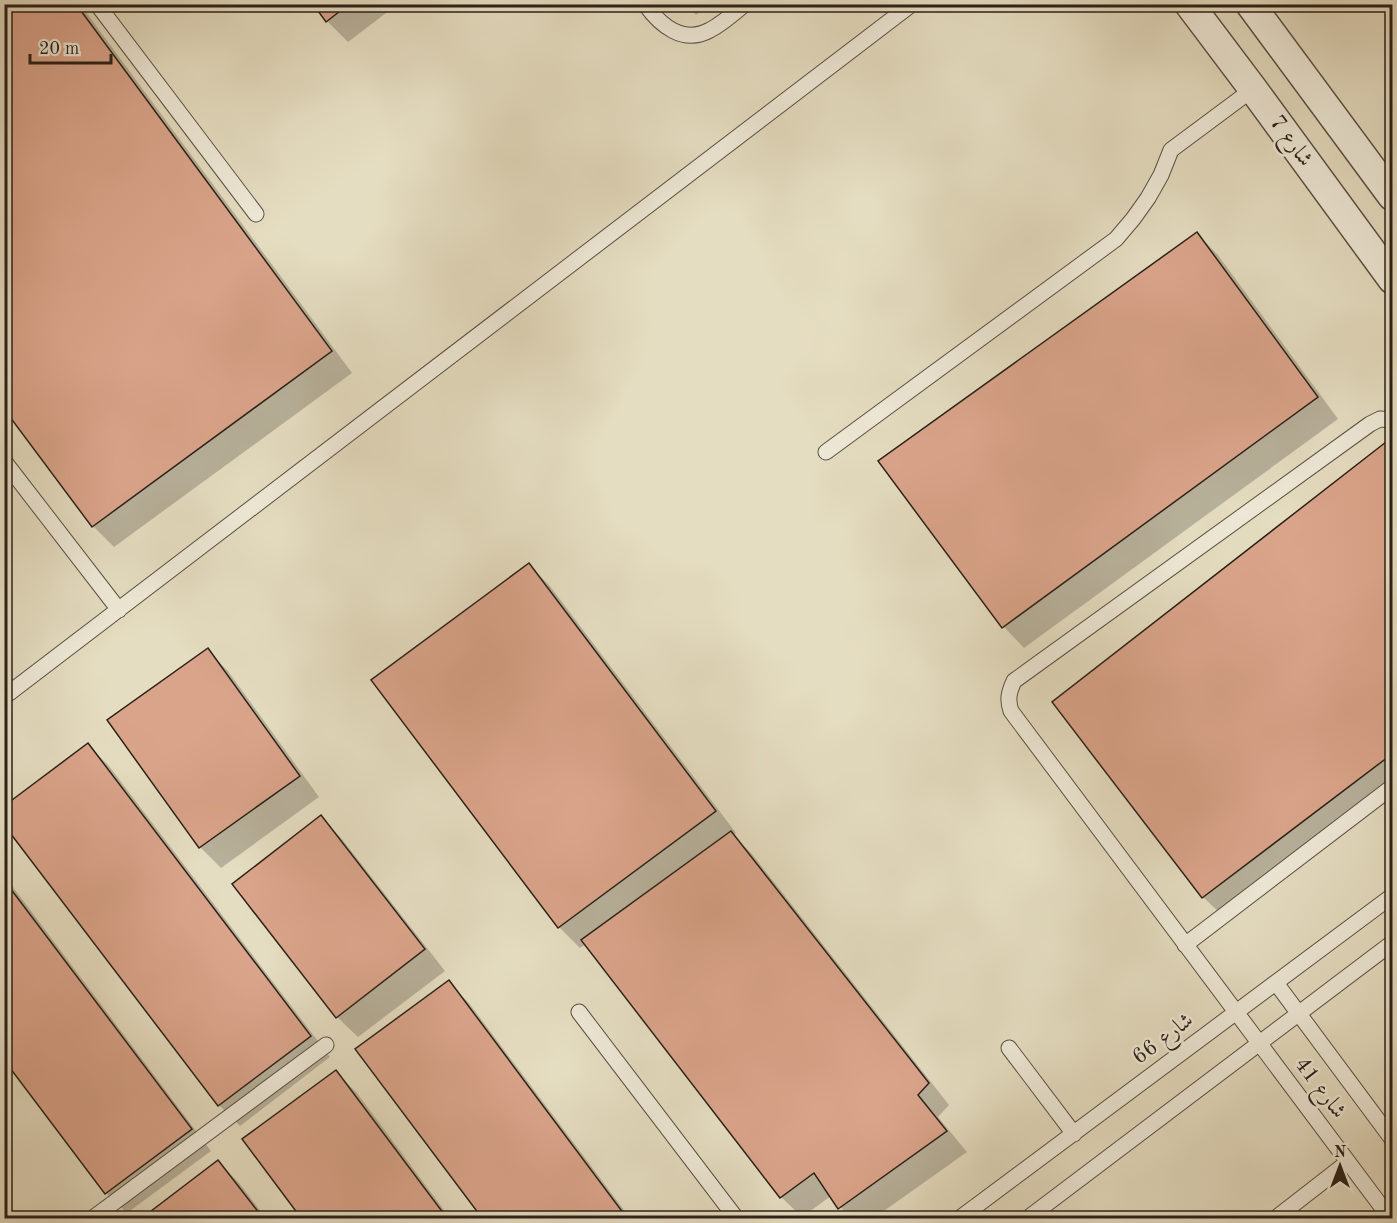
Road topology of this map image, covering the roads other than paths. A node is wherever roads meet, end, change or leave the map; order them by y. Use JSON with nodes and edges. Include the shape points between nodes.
{"nodes":[{"id":1,"x":97,"y":4,"type":"edge"},
{"id":2,"x":645,"y":4,"type":"edge"},
{"id":3,"x":745,"y":4,"type":"edge"},
{"id":4,"x":912,"y":4,"type":"edge"},
{"id":5,"x":1189,"y":4,"type":"edge"},
{"id":6,"x":1250,"y":4,"type":"edge"},
{"id":7,"x":1253,"y":89,"type":"junction"},
{"id":8,"x":1392,"y":196,"type":"edge"},
{"id":9,"x":256,"y":214,"type":"dead end"},
{"id":10,"x":1392,"y":279,"type":"edge"},
{"id":11,"x":1392,"y":420,"type":"edge"},
{"id":12,"x":826,"y":452,"type":"dead end"},
{"id":13,"x":4,"y":461,"type":"edge"},
{"id":14,"x":119,"y":610,"type":"junction"},
{"id":15,"x":4,"y":697,"type":"edge"},
{"id":16,"x":1392,"y":787,"type":"edge"},
{"id":17,"x":1392,"y":896,"type":"edge"},
{"id":18,"x":1392,"y":943,"type":"edge"},
{"id":19,"x":1185,"y":945,"type":"junction"},
{"id":20,"x":1276,"y":983,"type":"junction"},
{"id":21,"x":579,"y":1012,"type":"dead end"},
{"id":22,"x":1236,"y":1013,"type":"junction"},
{"id":23,"x":1299,"y":1014,"type":"junction"},
{"id":24,"x":1259,"y":1044,"type":"junction"},
{"id":25,"x":326,"y":1045,"type":"dead end"},
{"id":26,"x":1009,"y":1048,"type":"dead end"},
{"id":27,"x":1074,"y":1134,"type":"junction"},
{"id":28,"x":1392,"y":1139,"type":"edge"},
{"id":29,"x":1348,"y":1162,"type":"junction"},
{"id":30,"x":93,"y":1218,"type":"edge"},
{"id":31,"x":736,"y":1218,"type":"edge"},
{"id":32,"x":960,"y":1218,"type":"edge"},
{"id":33,"x":1028,"y":1218,"type":"edge"},
{"id":34,"x":1276,"y":1218,"type":"edge"},
{"id":35,"x":1390,"y":1218,"type":"edge"}],
"edges":[{"from":1,"to":9,"type":"lane"},
{"from":2,"to":3,"type":"lane","via":[[657,21],[672,32],[690,35],[709,31]]},
{"from":4,"to":14,"type":"lane"},
{"from":5,"to":7,"type":"street","name":"شارع 7"},
{"from":6,"to":8,"type":"street"},
{"from":7,"to":10,"type":"street","name":"شارع 7"},
{"from":7,"to":12,"type":"lane","via":[[1171,150],[1148,198],[1116,239]]},
{"from":11,"to":19,"type":"lane","name":"شارع 41","via":[[1380,419],[1370,424],[1014,681],[1009,693],[1011,711]]},
{"from":13,"to":14,"type":"lane"},
{"from":14,"to":15,"type":"lane"},
{"from":16,"to":19,"type":"lane"},
{"from":17,"to":20,"type":"lane","name":"شارع 66"},
{"from":18,"to":23,"type":"lane"},
{"from":19,"to":22,"type":"lane","name":"شارع 41"},
{"from":20,"to":22,"type":"lane","name":"شارع 66"},
{"from":20,"to":23,"type":"lane","name":"شارع 41"},
{"from":21,"to":31,"type":"lane"},
{"from":22,"to":24,"type":"lane","name":"شارع 41"},
{"from":22,"to":27,"type":"lane","name":"شارع 66"},
{"from":23,"to":24,"type":"lane"},
{"from":23,"to":28,"type":"lane","name":"شارع 41"},
{"from":24,"to":29,"type":"lane","name":"شارع 41"},
{"from":24,"to":33,"type":"lane"},
{"from":25,"to":30,"type":"lane"},
{"from":26,"to":27,"type":"lane"},
{"from":27,"to":32,"type":"lane","name":"شارع 66"},
{"from":29,"to":34,"type":"lane"},
{"from":29,"to":35,"type":"lane","name":"شارع 41"}]}
